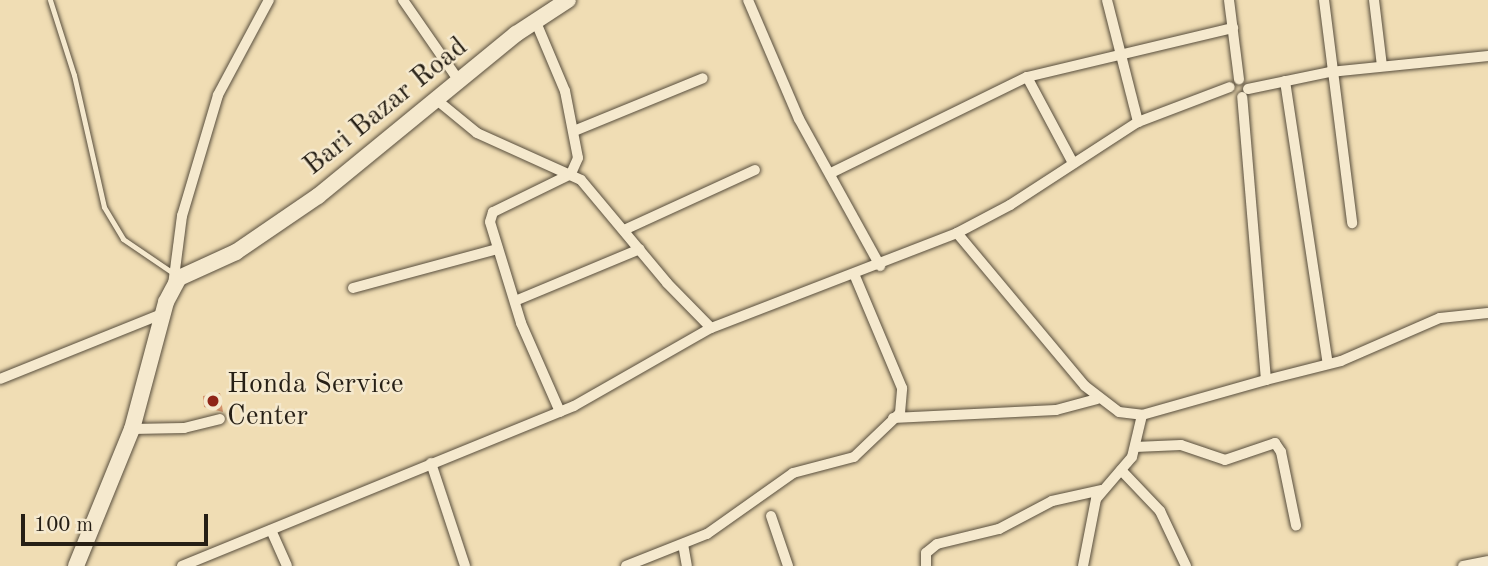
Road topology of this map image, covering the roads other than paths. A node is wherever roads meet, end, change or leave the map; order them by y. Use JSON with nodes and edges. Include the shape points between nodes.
{"nodes":[{"id":1,"x":50,"y":0,"type":"edge"},
{"id":2,"x":269,"y":0,"type":"edge"},
{"id":3,"x":403,"y":0,"type":"edge"},
{"id":4,"x":568,"y":0,"type":"edge"},
{"id":5,"x":748,"y":0,"type":"edge"},
{"id":6,"x":1107,"y":0,"type":"edge"},
{"id":7,"x":1230,"y":0,"type":"edge"},
{"id":8,"x":1324,"y":0,"type":"edge"},
{"id":9,"x":1374,"y":0,"type":"edge"},
{"id":10,"x":535,"y":20,"type":"junction"},
{"id":11,"x":1233,"y":28,"type":"junction"},
{"id":12,"x":1118,"y":54,"type":"junction"},
{"id":13,"x":1488,"y":56,"type":"edge"},
{"id":14,"x":1382,"y":66,"type":"junction"},
{"id":15,"x":1330,"y":72,"type":"junction"},
{"id":16,"x":1027,"y":77,"type":"junction"},
{"id":17,"x":703,"y":78,"type":"dead end"},
{"id":18,"x":459,"y":81,"type":"junction"},
{"id":19,"x":1285,"y":81,"type":"junction"},
{"id":20,"x":1234,"y":83,"type":"junction"},
{"id":21,"x":1245,"y":93,"type":"junction"},
{"id":22,"x":438,"y":101,"type":"junction"},
{"id":23,"x":1138,"y":122,"type":"junction"},
{"id":24,"x":574,"y":131,"type":"junction"},
{"id":25,"x":1073,"y":163,"type":"junction"},
{"id":26,"x":755,"y":170,"type":"dead end"},
{"id":27,"x":831,"y":173,"type":"junction"},
{"id":28,"x":571,"y":174,"type":"junction"},
{"id":29,"x":1352,"y":223,"type":"dead end"},
{"id":30,"x":624,"y":230,"type":"junction"},
{"id":31,"x":957,"y":233,"type":"junction"},
{"id":32,"x":639,"y":248,"type":"junction"},
{"id":33,"x":498,"y":249,"type":"junction"},
{"id":34,"x":880,"y":266,"type":"junction"},
{"id":35,"x":855,"y":276,"type":"junction"},
{"id":36,"x":173,"y":280,"type":"junction"},
{"id":37,"x":353,"y":288,"type":"dead end"},
{"id":38,"x":514,"y":301,"type":"junction"},
{"id":39,"x":164,"y":313,"type":"junction"},
{"id":40,"x":1488,"y":313,"type":"edge"},
{"id":41,"x":711,"y":328,"type":"junction"},
{"id":42,"x":1328,"y":364,"type":"junction"},
{"id":43,"x":0,"y":379,"type":"edge"},
{"id":44,"x":1266,"y":380,"type":"junction"},
{"id":45,"x":1097,"y":399,"type":"junction"},
{"id":46,"x":560,"y":412,"type":"junction"},
{"id":47,"x":1142,"y":415,"type":"junction"},
{"id":48,"x":893,"y":418,"type":"junction"},
{"id":49,"x":220,"y":419,"type":"dead end"},
{"id":50,"x":132,"y":429,"type":"junction"},
{"id":51,"x":1135,"y":447,"type":"junction"},
{"id":52,"x":431,"y":463,"type":"junction"},
{"id":53,"x":1121,"y":470,"type":"junction"},
{"id":54,"x":1101,"y":490,"type":"junction"},
{"id":55,"x":771,"y":516,"type":"dead end"},
{"id":56,"x":1296,"y":525,"type":"dead end"},
{"id":57,"x":271,"y":530,"type":"junction"},
{"id":58,"x":683,"y":544,"type":"junction"},
{"id":59,"x":1488,"y":561,"type":"edge"},
{"id":60,"x":923,"y":565,"type":"edge"},
{"id":61,"x":76,"y":566,"type":"edge"},
{"id":62,"x":182,"y":566,"type":"edge"},
{"id":63,"x":287,"y":566,"type":"edge"},
{"id":64,"x":465,"y":566,"type":"edge"},
{"id":65,"x":626,"y":566,"type":"edge"},
{"id":66,"x":687,"y":566,"type":"edge"},
{"id":67,"x":788,"y":566,"type":"edge"},
{"id":68,"x":1083,"y":566,"type":"edge"},
{"id":69,"x":1186,"y":566,"type":"edge"},
{"id":70,"x":1463,"y":566,"type":"edge"}],
"edges":[{"from":1,"to":36,"type":"lane","via":[[74,75],[104,207],[123,239]]},
{"from":2,"to":36,"type":"street","via":[[218,95],[193,171]]},
{"from":3,"to":18,"type":"street"},
{"from":4,"to":10,"type":"street","name":"Bari Bazar Road"},
{"from":5,"to":27,"type":"street","via":[[799,119]]},
{"from":6,"to":12,"type":"street"},
{"from":7,"to":11,"type":"street"},
{"from":8,"to":15,"type":"street"},
{"from":9,"to":14,"type":"street"},
{"from":10,"to":18,"type":"street","name":"Bari Bazar Road"},
{"from":10,"to":24,"type":"street","via":[[559,71]]},
{"from":11,"to":12,"type":"street"},
{"from":11,"to":20,"type":"street"},
{"from":12,"to":16,"type":"street"},
{"from":12,"to":23,"type":"street"},
{"from":13,"to":14,"type":"street"},
{"from":14,"to":15,"type":"street"},
{"from":15,"to":19,"type":"street"},
{"from":15,"to":29,"type":"street"},
{"from":16,"to":25,"type":"street"},
{"from":16,"to":27,"type":"street"},
{"from":17,"to":24,"type":"street"},
{"from":18,"to":22,"type":"street","name":"Bari Bazar Road"},
{"from":19,"to":21,"type":"street"},
{"from":19,"to":42,"type":"street"},
{"from":20,"to":21,"type":"street"},
{"from":20,"to":21,"type":"street","via":[[1233,95]]},
{"from":20,"to":23,"type":"street"},
{"from":21,"to":44,"type":"street"},
{"from":22,"to":28,"type":"street","via":[[477,133]]},
{"from":22,"to":36,"type":"street","name":"Bari Bazar Road","via":[[318,197],[236,252]]},
{"from":23,"to":25,"type":"street"},
{"from":24,"to":28,"type":"street","via":[[578,158]]},
{"from":25,"to":31,"type":"street"},
{"from":26,"to":30,"type":"street"},
{"from":27,"to":34,"type":"street"},
{"from":28,"to":30,"type":"street","via":[[595,192]]},
{"from":28,"to":33,"type":"street","via":[[491,214]]},
{"from":30,"to":32,"type":"street"},
{"from":31,"to":34,"type":"street"},
{"from":31,"to":45,"type":"street"},
{"from":32,"to":38,"type":"street"},
{"from":32,"to":41,"type":"street"},
{"from":33,"to":37,"type":"street"},
{"from":33,"to":38,"type":"street"},
{"from":34,"to":35,"type":"street"},
{"from":35,"to":41,"type":"street"},
{"from":35,"to":48,"type":"street","via":[[902,387],[903,407]]},
{"from":36,"to":39,"type":"street"},
{"from":38,"to":46,"type":"street"},
{"from":39,"to":43,"type":"street"},
{"from":39,"to":50,"type":"street"},
{"from":40,"to":42,"type":"street","via":[[1440,318]]},
{"from":41,"to":46,"type":"street"},
{"from":42,"to":44,"type":"street"},
{"from":44,"to":47,"type":"street"},
{"from":45,"to":47,"type":"street","via":[[1119,412]]},
{"from":45,"to":48,"type":"street","via":[[1056,410]]},
{"from":46,"to":52,"type":"street"},
{"from":47,"to":51,"type":"street"},
{"from":48,"to":58,"type":"street","via":[[854,457],[793,473],[724,524]]},
{"from":49,"to":50,"type":"street","via":[[184,428]]},
{"from":50,"to":61,"type":"street"},
{"from":51,"to":53,"type":"street"},
{"from":51,"to":56,"type":"street","via":[[1181,445],[1225,460],[1275,443],[1281,452]]},
{"from":52,"to":57,"type":"street"},
{"from":52,"to":64,"type":"street"},
{"from":53,"to":54,"type":"street"},
{"from":53,"to":69,"type":"street","via":[[1160,511]]},
{"from":54,"to":60,"type":"street","via":[[1052,502],[999,529],[937,544],[928,549]]},
{"from":54,"to":68,"type":"street"},
{"from":55,"to":67,"type":"street"},
{"from":57,"to":62,"type":"street"},
{"from":57,"to":63,"type":"street"},
{"from":58,"to":65,"type":"street"},
{"from":58,"to":66,"type":"street"},
{"from":59,"to":70,"type":"street"}]}
